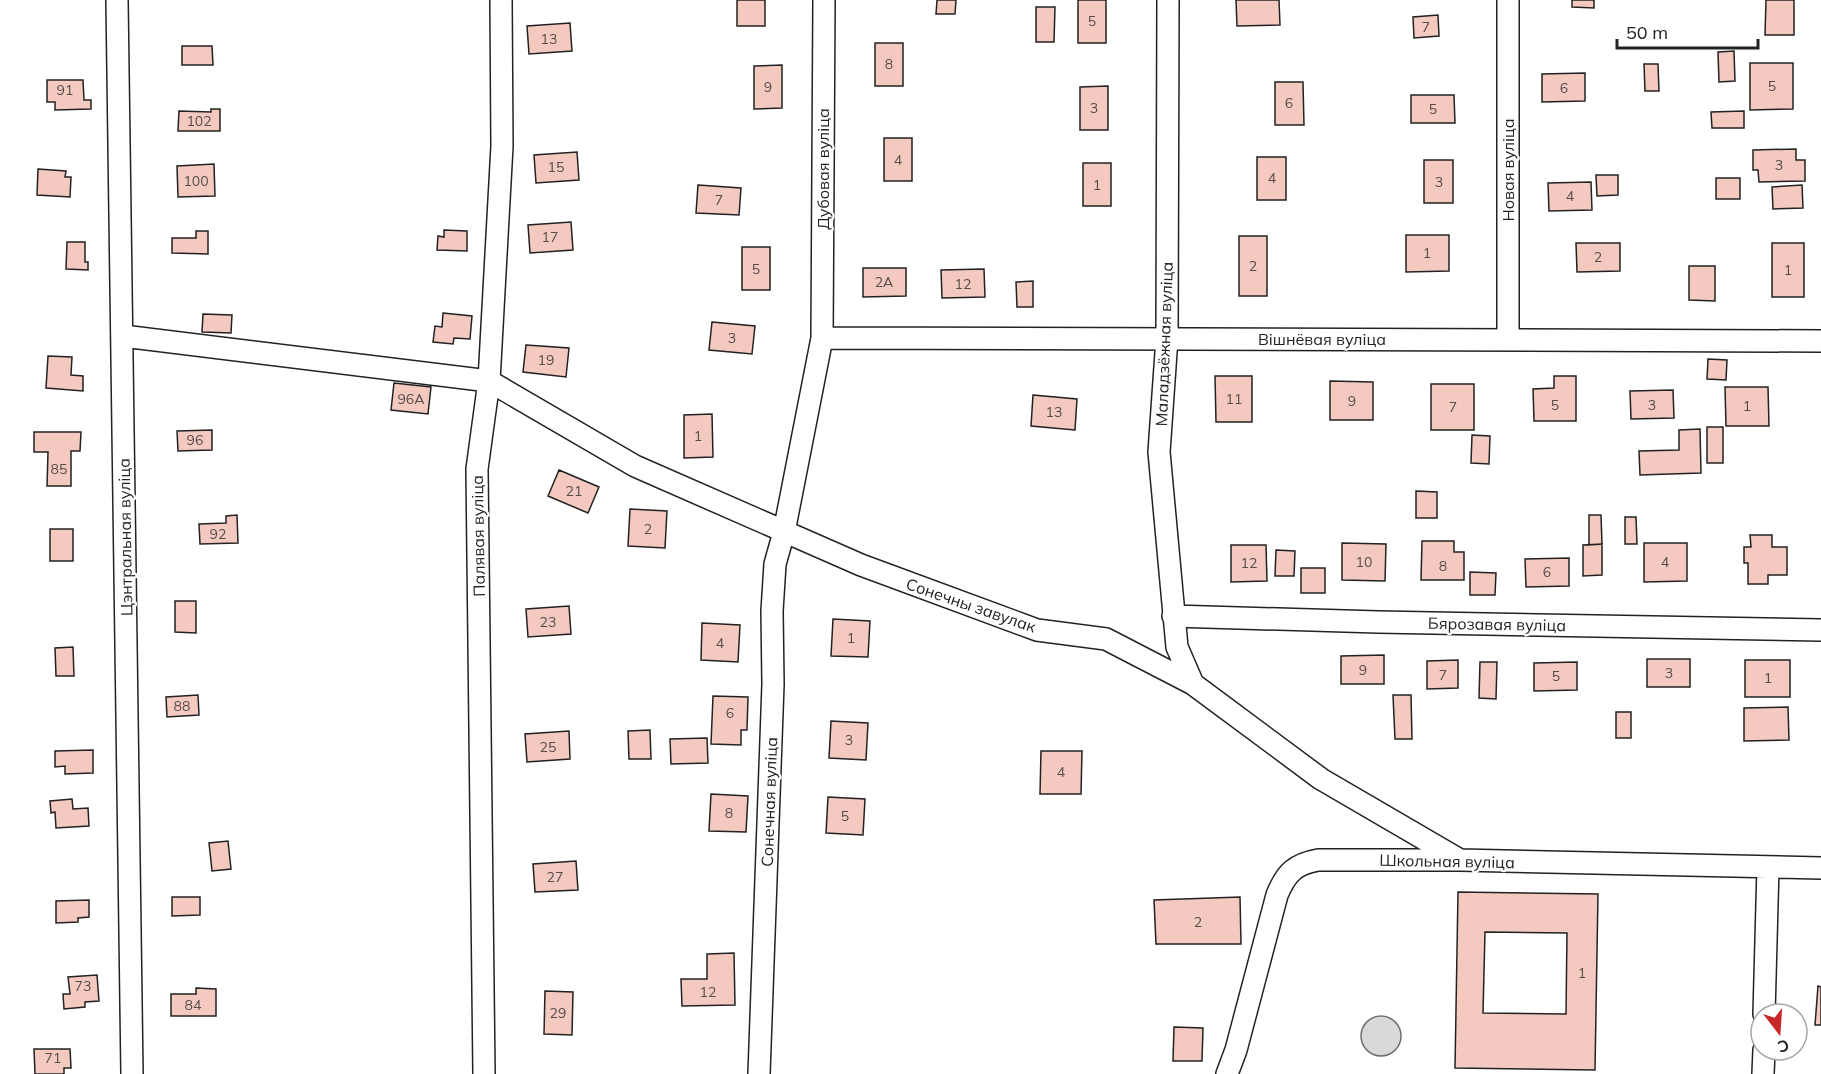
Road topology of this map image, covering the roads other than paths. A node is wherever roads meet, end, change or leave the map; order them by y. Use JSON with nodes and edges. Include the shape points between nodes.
{"nodes":[{"id":1,"x":117,"y":0,"type":"edge"},
{"id":2,"x":501,"y":0,"type":"edge"},
{"id":3,"x":824,"y":0,"type":"edge"},
{"id":4,"x":1168,"y":0,"type":"edge"},
{"id":5,"x":1508,"y":0,"type":"edge"},
{"id":6,"x":123,"y":336,"type":"junction"},
{"id":7,"x":822,"y":338,"type":"junction"},
{"id":8,"x":1167,"y":338,"type":"junction"},
{"id":9,"x":1508,"y":339,"type":"junction"},
{"id":10,"x":1821,"y":341,"type":"edge"},
{"id":11,"x":489,"y":381,"type":"junction"},
{"id":12,"x":784,"y":532,"type":"junction"},
{"id":13,"x":1173,"y":616,"type":"junction"},
{"id":14,"x":1821,"y":630,"type":"edge"},
{"id":15,"x":1193,"y":684,"type":"junction"},
{"id":16,"x":1460,"y":860,"type":"junction"},
{"id":17,"x":1768,"y":867,"type":"junction"},
{"id":18,"x":1821,"y":868,"type":"edge"},
{"id":19,"x":1764,"y":1002,"type":"edge"},
{"id":20,"x":132,"y":1074,"type":"edge"},
{"id":21,"x":484,"y":1074,"type":"edge"},
{"id":22,"x":759,"y":1074,"type":"edge"},
{"id":23,"x":1227,"y":1074,"type":"edge"}],
"edges":[{"from":1,"to":6,"type":"street","name":"Цэнтральная вуліца"},
{"from":2,"to":11,"type":"street","name":"Палявая вуліца","via":[[502,146]]},
{"from":3,"to":7,"type":"street","name":"Дубовая вуліца"},
{"from":4,"to":8,"type":"street","name":"Маладзёжная вуліца"},
{"from":5,"to":9,"type":"street","name":"Новая вуліца"},
{"from":6,"to":11,"type":"street"},
{"from":6,"to":20,"type":"street","name":"Цэнтральная вуліца"},
{"from":7,"to":8,"type":"street","name":"Вішнёвая вуліца"},
{"from":7,"to":12,"type":"street"},
{"from":8,"to":9,"type":"street","name":"Вішнёвая вуліца"},
{"from":8,"to":13,"type":"street","name":"Маладзёжная вуліца","via":[[1159,452]]},
{"from":9,"to":10,"type":"street","name":"Вішнёвая вуліца"},
{"from":11,"to":12,"type":"street","name":"Сонечны завулак","via":[[635,466]]},
{"from":11,"to":21,"type":"street","name":"Палявая вуліца","via":[[477,469]]},
{"from":12,"to":15,"type":"street","name":"Сонечны завулак","via":[[861,566],[1037,630],[1106,639]]},
{"from":12,"to":22,"type":"street","name":"Сонечная вуліца","via":[[775,564],[772,611],[773,684]]},
{"from":13,"to":14,"type":"street","name":"Бярозавая вуліца"},
{"from":13,"to":15,"type":"street","name":"Маладзёжная вуліца","via":[[1177,647]]},
{"from":15,"to":16,"type":"street","name":"Сонечны завулак","via":[[1322,779]]},
{"from":16,"to":17,"type":"street","name":"Школьная вуліца"},
{"from":16,"to":23,"type":"street","name":"Школьная вуліца","via":[[1318,860],[1304,862],[1292,870],[1277,895]]},
{"from":17,"to":18,"type":"street","name":"Школьная вуліца"},
{"from":17,"to":19,"type":"street"}]}
